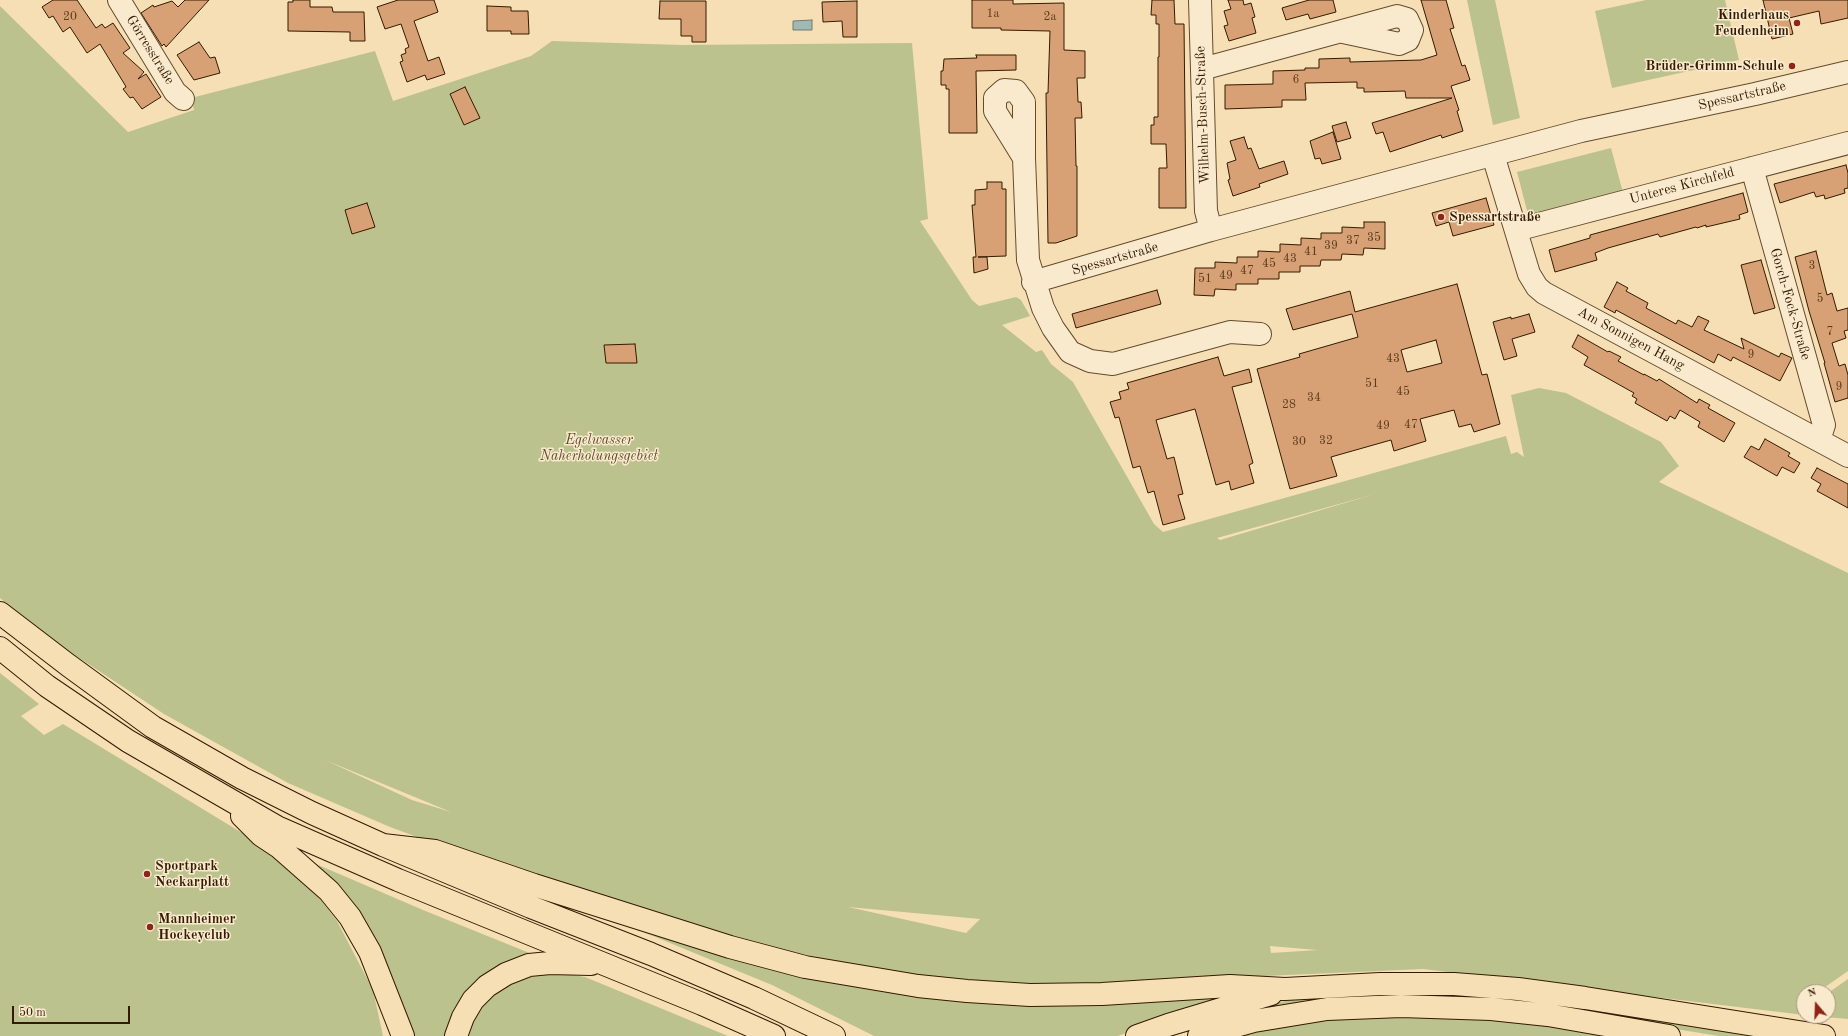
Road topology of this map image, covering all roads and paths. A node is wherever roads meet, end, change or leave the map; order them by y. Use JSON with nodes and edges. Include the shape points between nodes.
{"nodes":[{"id":1,"x":119,"y":0,"type":"edge"},
{"id":2,"x":1200,"y":0,"type":"edge"},
{"id":3,"x":1343,"y":32,"type":"dead end"},
{"id":4,"x":1202,"y":69,"type":"junction"},
{"id":5,"x":1848,"y":72,"type":"edge"},
{"id":6,"x":183,"y":99,"type":"dead end"},
{"id":7,"x":1848,"y":143,"type":"edge"},
{"id":8,"x":1493,"y":155,"type":"junction"},
{"id":9,"x":1024,"y":158,"type":"dead end"},
{"id":10,"x":1752,"y":168,"type":"junction"},
{"id":11,"x":1211,"y":230,"type":"junction"},
{"id":12,"x":1516,"y":230,"type":"junction"},
{"id":13,"x":1033,"y":282,"type":"junction"},
{"id":14,"x":1260,"y":334,"type":"dead end"},
{"id":15,"x":1819,"y":440,"type":"junction"},
{"id":16,"x":1848,"y":456,"type":"edge"},
{"id":17,"x":0,"y":613,"type":"edge"},
{"id":18,"x":0,"y":648,"type":"edge"},
{"id":19,"x":222,"y":795,"type":"junction"},
{"id":20,"x":383,"y":845,"type":"junction"},
{"id":21,"x":605,"y":964,"type":"junction"},
{"id":22,"x":1285,"y":989,"type":"junction"},
{"id":23,"x":403,"y":1036,"type":"edge"},
{"id":24,"x":456,"y":1036,"type":"edge"},
{"id":25,"x":774,"y":1036,"type":"edge"},
{"id":26,"x":834,"y":1036,"type":"edge"},
{"id":27,"x":1137,"y":1036,"type":"edge"},
{"id":28,"x":1199,"y":1036,"type":"edge"},
{"id":29,"x":1669,"y":1036,"type":"edge"},
{"id":30,"x":1824,"y":1036,"type":"edge"}],
"edges":[{"from":1,"to":6,"type":"street","name":"Görresstraße","via":[[175,92]]},
{"from":2,"to":4,"type":"street","name":"Wilhelm-Busch-Straße"},
{"from":3,"to":4,"type":"street"},
{"from":4,"to":11,"type":"street","name":"Wilhelm-Busch-Straße","via":[[1206,210]]},
{"from":5,"to":8,"type":"street","name":"Spessartstraße","via":[[1581,131]]},
{"from":7,"to":10,"type":"street","name":"Unteres Kirchfeld"},
{"from":8,"to":11,"type":"street","name":"Spessartstraße"},
{"from":8,"to":12,"type":"street","name":"Am Sonnigen Hang"},
{"from":9,"to":13,"type":"street","via":[[1028,260]]},
{"from":10,"to":12,"type":"street","name":"Unteres Kirchfeld"},
{"from":10,"to":15,"type":"street","name":"Gorch-Fock-Straße","via":[[1824,425]]},
{"from":11,"to":13,"type":"street","name":"Spessartstraße"},
{"from":12,"to":15,"type":"street","name":"Am Sonnigen Hang","via":[[1529,274],[1544,293]]},
{"from":13,"to":14,"type":"street","via":[[1050,322],[1070,352],[1090,361],[1112,364],[1230,332]]},
{"from":15,"to":16,"type":"street","name":"Am Sonnigen Hang"},
{"from":17,"to":20,"type":"highway","via":[[153,727],[242,778]]},
{"from":18,"to":19,"type":"highway","via":[[47,686],[128,741]]},
{"from":19,"to":21,"type":"highway","via":[[277,827],[391,877]]},
{"from":19,"to":23,"type":"highway","via":[[261,835],[279,847],[329,892],[350,917],[370,952]]},
{"from":20,"to":22,"type":"highway","via":[[435,851],[730,947],[806,967],[863,978],[960,991],[1030,995],[1102,994],[1230,986]]},
{"from":20,"to":26,"type":"highway","via":[[658,957]]},
{"from":21,"to":24,"type":"highway","via":[[529,965],[506,974],[487,986],[474,1000],[463,1017]]},
{"from":21,"to":25,"type":"highway"},
{"from":22,"to":27,"type":"highway"},
{"from":22,"to":30,"type":"highway","via":[[1380,984],[1454,984],[1585,998]]},
{"from":28,"to":29,"type":"highway","via":[[1254,1021],[1327,1009],[1401,1006],[1491,1009],[1548,1015]]}]}
